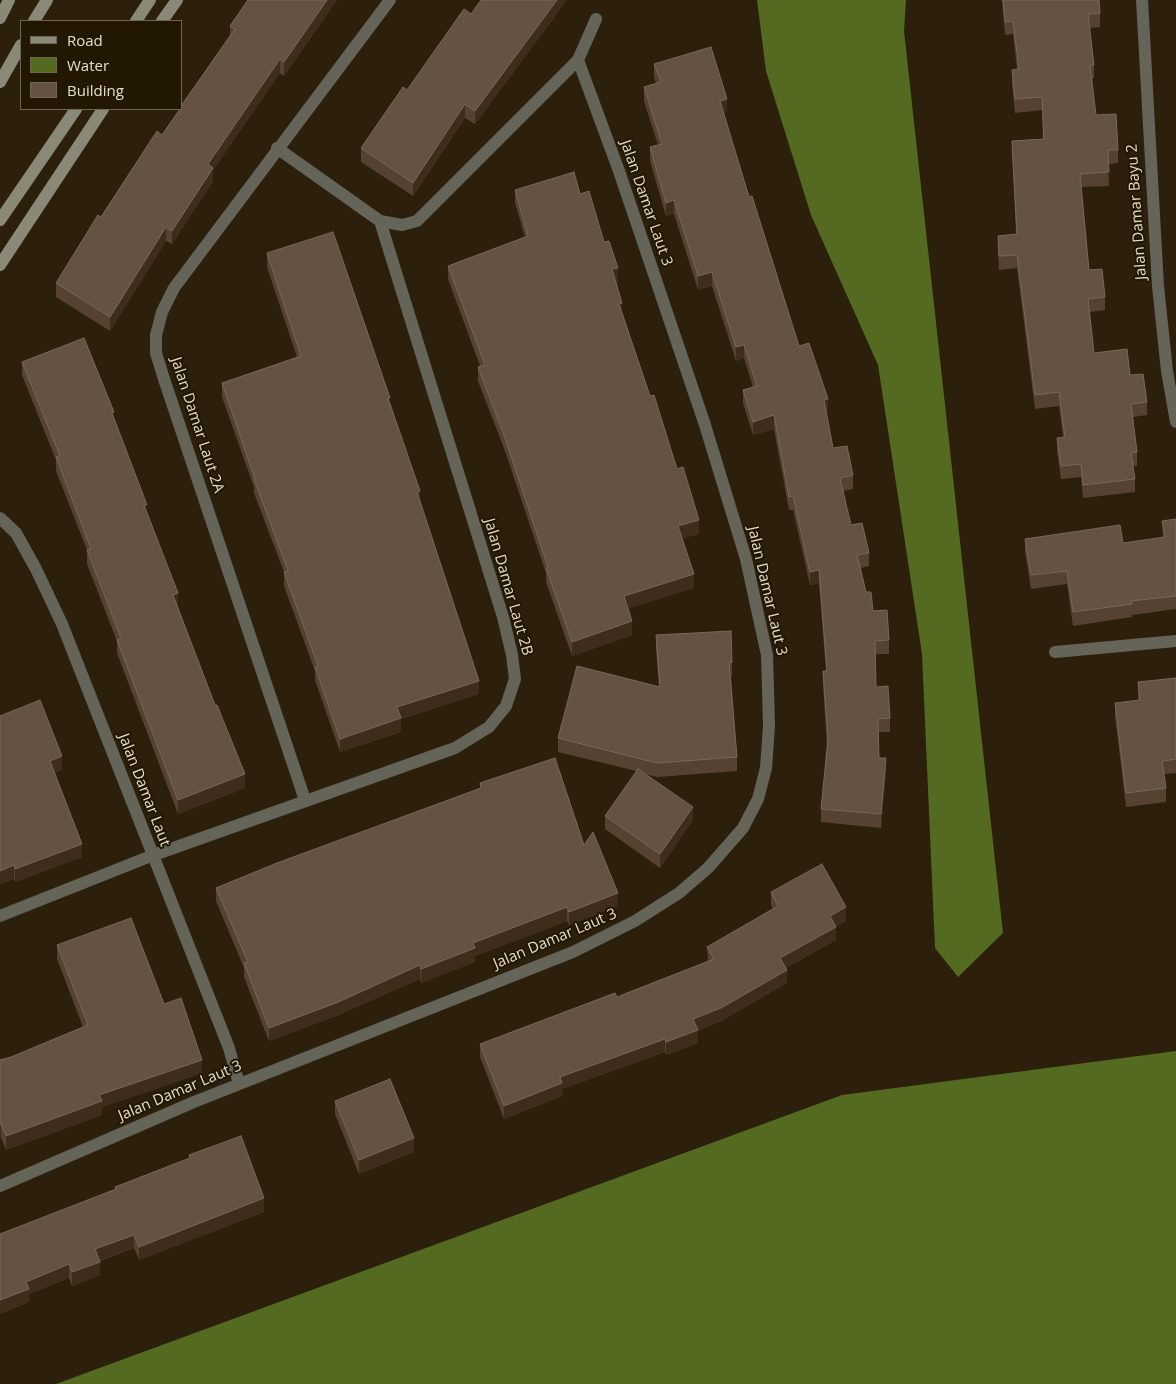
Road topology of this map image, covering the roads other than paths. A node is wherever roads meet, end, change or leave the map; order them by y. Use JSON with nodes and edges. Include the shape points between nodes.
{"nodes":[{"id":1,"x":9,"y":0,"type":"edge"},
{"id":2,"x":46,"y":0,"type":"edge"},
{"id":3,"x":150,"y":0,"type":"edge"},
{"id":4,"x":177,"y":0,"type":"edge"},
{"id":5,"x":390,"y":0,"type":"edge"},
{"id":6,"x":1142,"y":0,"type":"edge"},
{"id":7,"x":0,"y":18,"type":"edge"},
{"id":8,"x":596,"y":19,"type":"dead end"},
{"id":9,"x":35,"y":20,"type":"edge"},
{"id":10,"x":137,"y":20,"type":"edge"},
{"id":11,"x":163,"y":20,"type":"edge"},
{"id":12,"x":20,"y":46,"type":"edge"},
{"id":13,"x":578,"y":60,"type":"junction"},
{"id":14,"x":0,"y":82,"type":"edge"},
{"id":15,"x":75,"y":110,"type":"edge"},
{"id":16,"x":102,"y":110,"type":"edge"},
{"id":17,"x":277,"y":148,"type":"junction"},
{"id":18,"x":0,"y":220,"type":"edge"},
{"id":19,"x":380,"y":221,"type":"junction"},
{"id":20,"x":0,"y":265,"type":"edge"},
{"id":21,"x":1176,"y":422,"type":"edge"},
{"id":22,"x":0,"y":518,"type":"edge"},
{"id":23,"x":1176,"y":641,"type":"edge"},
{"id":24,"x":1055,"y":652,"type":"dead end"},
{"id":25,"x":305,"y":800,"type":"junction"},
{"id":26,"x":152,"y":856,"type":"junction"},
{"id":27,"x":0,"y":916,"type":"edge"},
{"id":28,"x":239,"y":1084,"type":"junction"},
{"id":29,"x":0,"y":1186,"type":"edge"}],
"edges":[{"from":1,"to":7,"type":"street"},
{"from":2,"to":9,"type":"street"},
{"from":3,"to":10,"type":"street"},
{"from":4,"to":11,"type":"street"},
{"from":5,"to":17,"type":"street","name":"Jalan Damar Laut 2A"},
{"from":6,"to":21,"type":"street","name":"Jalan Damar Bayu 2","via":[[1158,286]]},
{"from":8,"to":13,"type":"street"},
{"from":12,"to":14,"type":"street"},
{"from":13,"to":19,"type":"street","via":[[416,221],[402,225]]},
{"from":13,"to":28,"type":"street","name":"Jalan Damar Laut 3","via":[[696,398],[746,559],[767,655],[769,726],[766,768],[758,799],[743,828],[708,868],[679,893],[635,921],[573,952]]},
{"from":15,"to":18,"type":"street"},
{"from":16,"to":20,"type":"street"},
{"from":17,"to":19,"type":"street"},
{"from":17,"to":25,"type":"street","name":"Jalan Damar Laut 2A","via":[[174,288],[162,312],[156,335],[156,353]]},
{"from":19,"to":25,"type":"street","name":"Jalan Damar Laut 2B","via":[[503,616],[515,678],[506,706],[489,727],[455,748]]},
{"from":22,"to":26,"type":"street","name":"Jalan Damar Laut","via":[[16,534],[62,624]]},
{"from":23,"to":24,"type":"street"},
{"from":25,"to":26,"type":"street","name":"Jalan Damar Laut 2B"},
{"from":26,"to":27,"type":"street","name":"Jalan Damar Laut 2B"},
{"from":26,"to":28,"type":"street","name":"Jalan Damar Laut","via":[[225,1039]]},
{"from":28,"to":29,"type":"street","name":"Jalan Damar Laut 3"}]}
